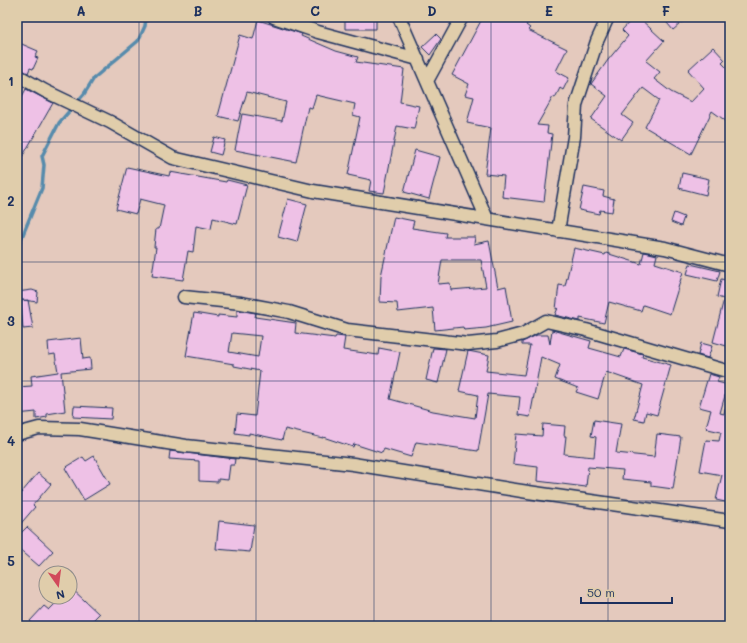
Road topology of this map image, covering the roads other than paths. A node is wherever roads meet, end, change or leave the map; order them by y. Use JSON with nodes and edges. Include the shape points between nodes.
{"nodes":[{"id":1,"x":274,"y":17,"type":"edge"},
{"id":2,"x":400,"y":17,"type":"edge"},
{"id":3,"x":462,"y":17,"type":"edge"},
{"id":4,"x":608,"y":17,"type":"edge"},
{"id":5,"x":418,"y":59,"type":"junction"},
{"id":6,"x":17,"y":75,"type":"edge"},
{"id":7,"x":427,"y":81,"type":"junction"},
{"id":8,"x":487,"y":219,"type":"junction"},
{"id":9,"x":558,"y":231,"type":"junction"},
{"id":10,"x":730,"y":265,"type":"edge"},
{"id":11,"x":184,"y":298,"type":"dead end"},
{"id":12,"x":730,"y":372,"type":"edge"},
{"id":13,"x":17,"y":434,"type":"edge"},
{"id":14,"x":730,"y":521,"type":"edge"}],
"edges":[{"from":1,"to":5,"type":"street","via":[[318,32]]},
{"from":2,"to":5,"type":"street"},
{"from":3,"to":7,"type":"street"},
{"from":4,"to":9,"type":"street","via":[[597,41],[576,105],[574,136]]},
{"from":5,"to":7,"type":"street"},
{"from":6,"to":8,"type":"street","via":[[110,122],[173,158],[313,191]]},
{"from":7,"to":8,"type":"street"},
{"from":8,"to":9,"type":"street"},
{"from":9,"to":10,"type":"street","via":[[665,248]]},
{"from":11,"to":12,"type":"street","via":[[240,303],[282,311],[347,330],[468,344],[497,341],[523,334],[546,321],[586,330]]},
{"from":13,"to":14,"type":"street","via":[[39,428],[80,429],[186,446],[354,464]]}]}
